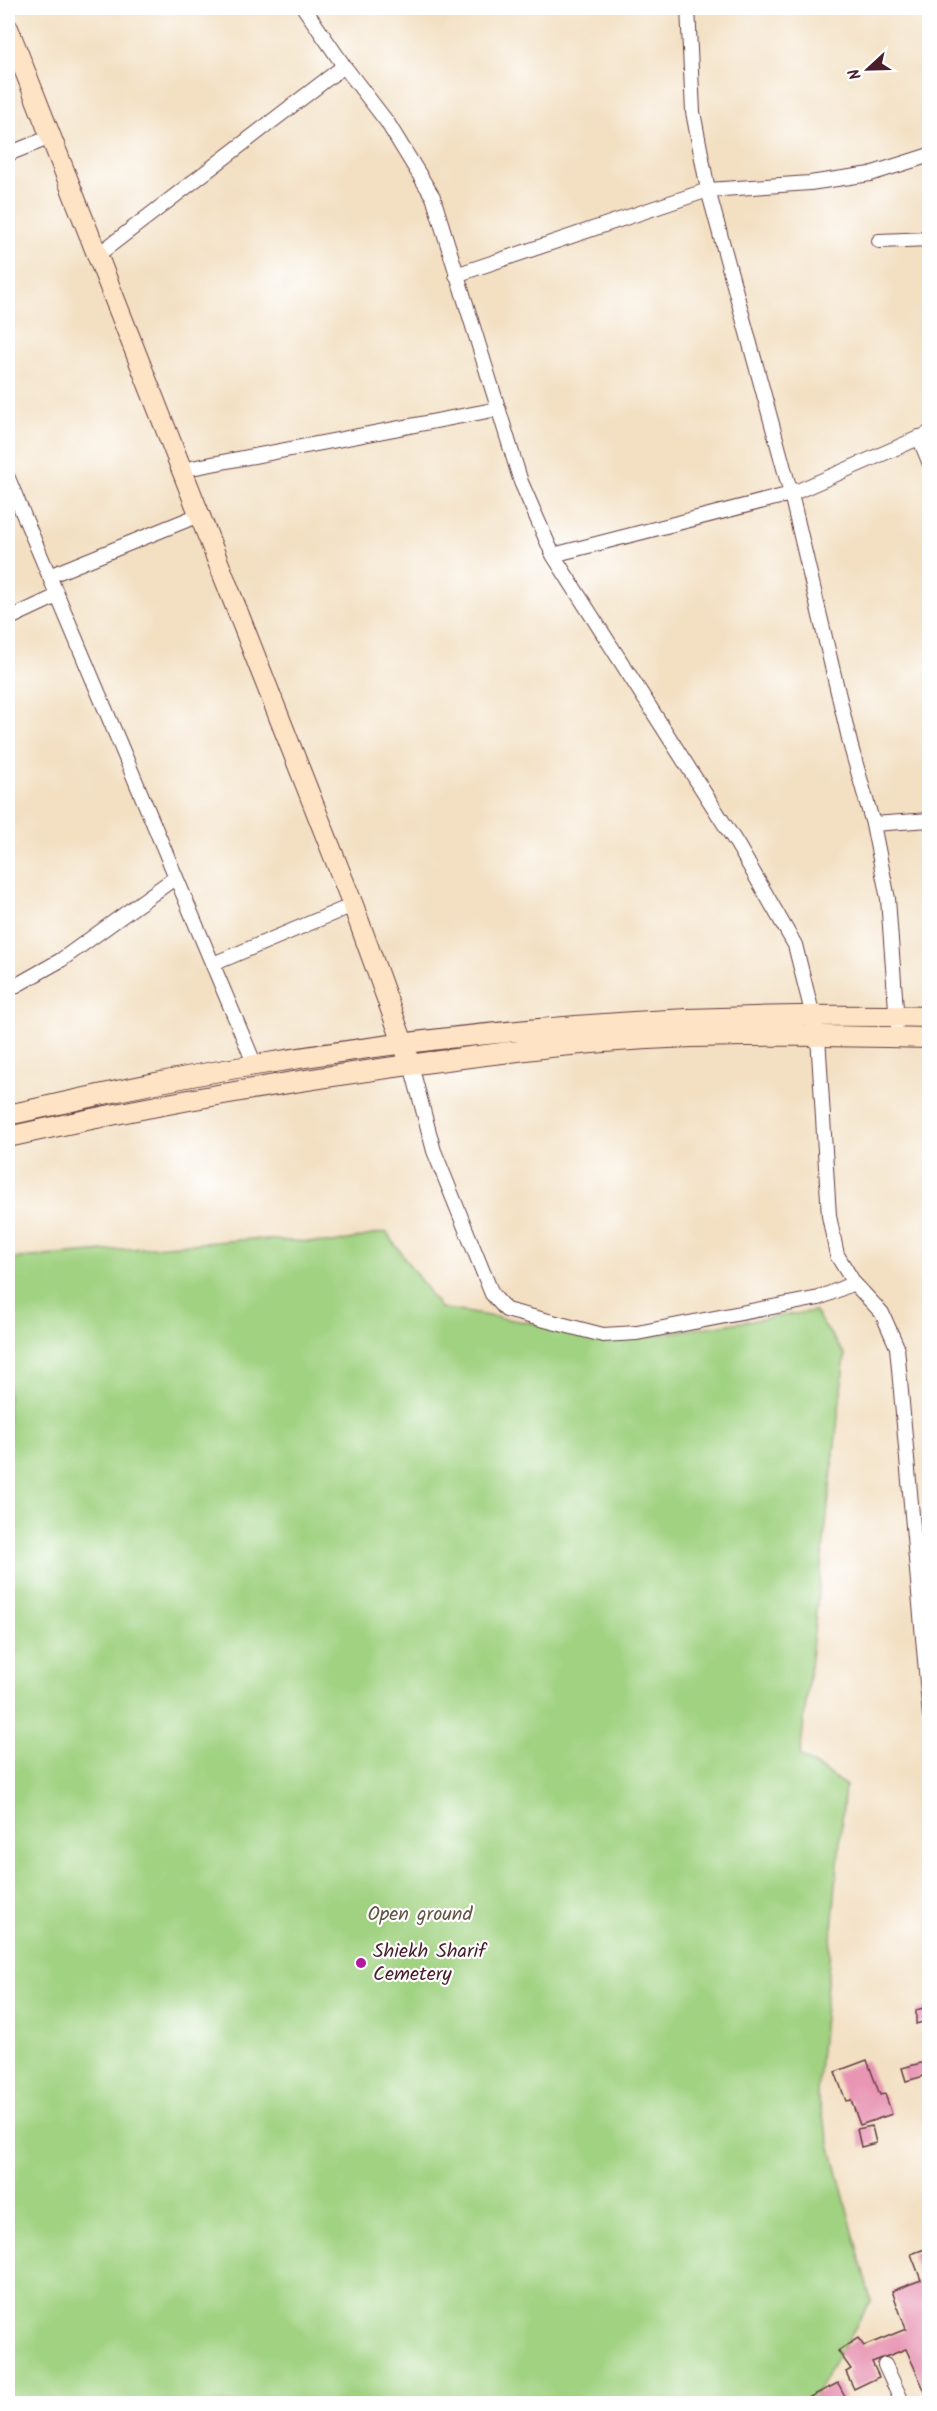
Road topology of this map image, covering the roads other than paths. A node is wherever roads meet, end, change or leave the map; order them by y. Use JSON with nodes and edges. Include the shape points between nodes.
{"nodes":[{"id":1,"x":304,"y":8,"type":"edge"},
{"id":2,"x":688,"y":8,"type":"edge"},
{"id":3,"x":8,"y":28,"type":"edge"},
{"id":4,"x":344,"y":66,"type":"junction"},
{"id":5,"x":51,"y":137,"type":"junction"},
{"id":6,"x":8,"y":154,"type":"edge"},
{"id":7,"x":930,"y":155,"type":"edge"},
{"id":8,"x":708,"y":190,"type":"junction"},
{"id":9,"x":930,"y":239,"type":"edge"},
{"id":10,"x":879,"y":241,"type":"dead end"},
{"id":11,"x":99,"y":254,"type":"junction"},
{"id":12,"x":456,"y":276,"type":"junction"},
{"id":13,"x":498,"y":409,"type":"junction"},
{"id":14,"x":924,"y":435,"type":"edge"},
{"id":15,"x":930,"y":464,"type":"edge"},
{"id":16,"x":181,"y":470,"type":"junction"},
{"id":17,"x":8,"y":477,"type":"edge"},
{"id":18,"x":791,"y":494,"type":"junction"},
{"id":19,"x":199,"y":515,"type":"junction"},
{"id":20,"x":553,"y":555,"type":"junction"},
{"id":21,"x":49,"y":576,"type":"junction"},
{"id":22,"x":57,"y":596,"type":"junction"},
{"id":23,"x":8,"y":619,"type":"edge"},
{"id":24,"x":930,"y":820,"type":"edge"},
{"id":25,"x":873,"y":824,"type":"junction"},
{"id":26,"x":176,"y":877,"type":"junction"},
{"id":27,"x":353,"y":905,"type":"junction"},
{"id":28,"x":213,"y":964,"type":"junction"},
{"id":29,"x":8,"y":990,"type":"edge"},
{"id":30,"x":813,"y":1016,"type":"junction"},
{"id":31,"x":897,"y":1016,"type":"junction"},
{"id":32,"x":930,"y":1017,"type":"edge"},
{"id":33,"x":818,"y":1036,"type":"junction"},
{"id":34,"x":898,"y":1038,"type":"junction"},
{"id":35,"x":930,"y":1038,"type":"edge"},
{"id":36,"x":405,"y":1044,"type":"junction"},
{"id":37,"x":255,"y":1065,"type":"junction"},
{"id":38,"x":411,"y":1065,"type":"junction"},
{"id":39,"x":8,"y":1114,"type":"edge"},
{"id":40,"x":8,"y":1137,"type":"edge"},
{"id":41,"x":854,"y":1283,"type":"junction"},
{"id":42,"x":930,"y":1716,"type":"edge"},
{"id":43,"x":885,"y":2365,"type":"dead end"},
{"id":44,"x":903,"y":2403,"type":"edge"}],
"edges":[{"from":1,"to":4,"type":"street"},
{"from":2,"to":8,"type":"street","via":[[693,112]]},
{"from":3,"to":5,"type":"main road"},
{"from":4,"to":11,"type":"street"},
{"from":4,"to":12,"type":"street","via":[[387,122],[433,197]]},
{"from":5,"to":6,"type":"street"},
{"from":5,"to":11,"type":"main road"},
{"from":7,"to":8,"type":"street","via":[[870,174],[810,183]]},
{"from":8,"to":12,"type":"street"},
{"from":8,"to":18,"type":"street"},
{"from":9,"to":10,"type":"street"},
{"from":11,"to":16,"type":"main road"},
{"from":12,"to":13,"type":"street"},
{"from":13,"to":16,"type":"street"},
{"from":13,"to":20,"type":"street","via":[[521,482]]},
{"from":14,"to":15,"type":"street"},
{"from":14,"to":18,"type":"street"},
{"from":16,"to":19,"type":"main road"},
{"from":17,"to":21,"type":"street"},
{"from":18,"to":20,"type":"street"},
{"from":18,"to":25,"type":"street"},
{"from":19,"to":21,"type":"street"},
{"from":19,"to":27,"type":"main road"},
{"from":20,"to":30,"type":"street","via":[[737,844],[795,945]]},
{"from":21,"to":22,"type":"street"},
{"from":22,"to":23,"type":"street"},
{"from":22,"to":26,"type":"street"},
{"from":24,"to":25,"type":"street"},
{"from":25,"to":31,"type":"street","via":[[888,899]]},
{"from":26,"to":28,"type":"street"},
{"from":26,"to":29,"type":"street","via":[[61,960]]},
{"from":27,"to":28,"type":"street"},
{"from":27,"to":36,"type":"main road"},
{"from":28,"to":37,"type":"street"},
{"from":30,"to":31,"type":"main road"},
{"from":30,"to":33,"type":"street"},
{"from":30,"to":36,"type":"main road","via":[[546,1028]]},
{"from":31,"to":32,"type":"main road"},
{"from":31,"to":34,"type":"street"},
{"from":33,"to":34,"type":"main road"},
{"from":33,"to":38,"type":"main road","via":[[667,1038],[548,1047]]},
{"from":33,"to":41,"type":"street","via":[[829,1216],[837,1255]]},
{"from":34,"to":35,"type":"main road"},
{"from":36,"to":37,"type":"main road"},
{"from":36,"to":38,"type":"main road"},
{"from":37,"to":39,"type":"main road"},
{"from":38,"to":40,"type":"main road","via":[[260,1086],[110,1113]]},
{"from":38,"to":41,"type":"street","via":[[438,1161],[492,1294],[506,1310],[603,1335],[636,1333],[819,1298]]},
{"from":41,"to":42,"type":"street","via":[[882,1313],[897,1347]]},
{"from":43,"to":44,"type":"street"}]}
